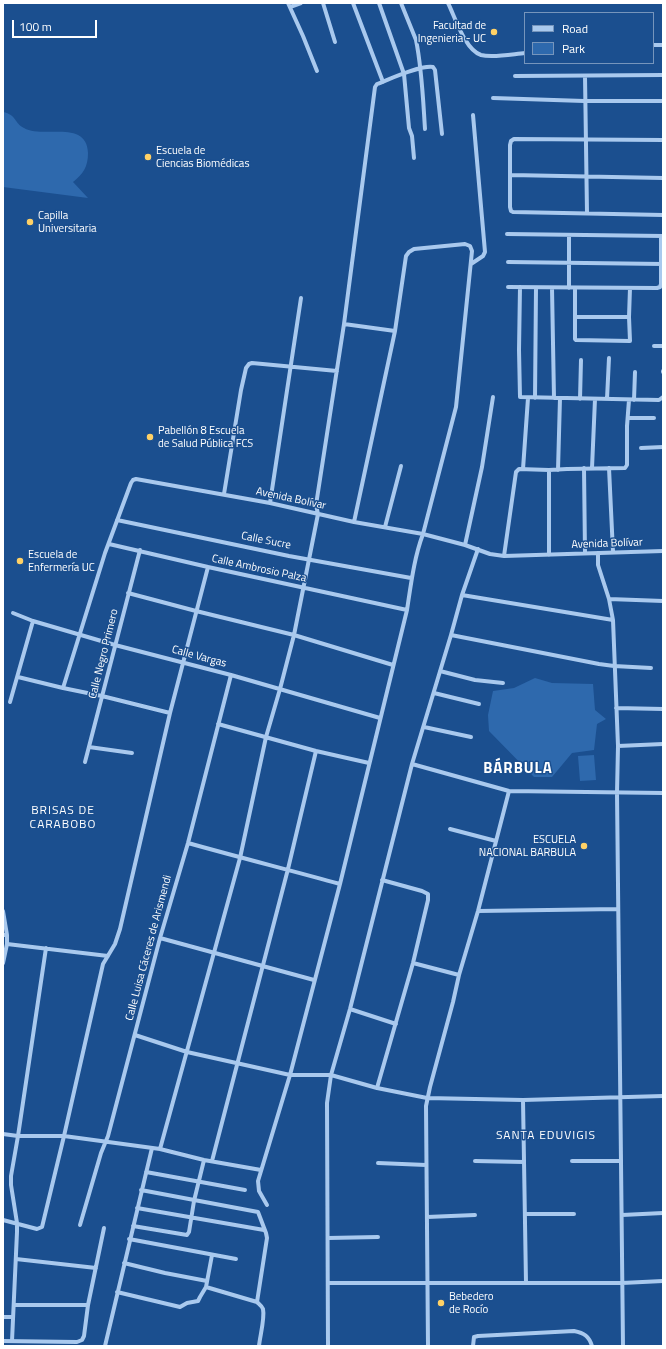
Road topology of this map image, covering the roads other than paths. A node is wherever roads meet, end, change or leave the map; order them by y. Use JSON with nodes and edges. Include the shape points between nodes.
{"nodes":[{"id":1,"x":301,"y":3,"type":"edge"},
{"id":2,"x":323,"y":3,"type":"edge"},
{"id":3,"x":353,"y":3,"type":"edge"},
{"id":4,"x":379,"y":3,"type":"edge"},
{"id":5,"x":401,"y":3,"type":"edge"},
{"id":6,"x":448,"y":3,"type":"edge"},
{"id":7,"x":289,"y":5,"type":"edge"},
{"id":8,"x":335,"y":42,"type":"dead end"},
{"id":9,"x":524,"y":53,"type":"edge"},
{"id":10,"x":420,"y":69,"type":"junction"},
{"id":11,"x":317,"y":71,"type":"dead end"},
{"id":12,"x":404,"y":74,"type":"junction"},
{"id":13,"x":663,"y":75,"type":"edge"},
{"id":14,"x":515,"y":76,"type":"dead end"},
{"id":15,"x":585,"y":76,"type":"junction"},
{"id":16,"x":383,"y":82,"type":"junction"},
{"id":17,"x":493,"y":98,"type":"dead end"},
{"id":18,"x":584,"y":101,"type":"junction"},
{"id":19,"x":663,"y":101,"type":"edge"},
{"id":20,"x":473,"y":115,"type":"dead end"},
{"id":21,"x":425,"y":129,"type":"dead end"},
{"id":22,"x":442,"y":134,"type":"dead end"},
{"id":23,"x":585,"y":140,"type":"junction"},
{"id":24,"x":663,"y":140,"type":"edge"},
{"id":25,"x":414,"y":158,"type":"dead end"},
{"id":26,"x":511,"y":175,"type":"junction"},
{"id":27,"x":586,"y":177,"type":"junction"},
{"id":28,"x":663,"y":178,"type":"edge"},
{"id":29,"x":587,"y":213,"type":"junction"},
{"id":30,"x":663,"y":215,"type":"edge"},
{"id":31,"x":507,"y":234,"type":"dead end"},
{"id":32,"x":569,"y":235,"type":"junction"},
{"id":33,"x":662,"y":236,"type":"edge"},
{"id":34,"x":508,"y":262,"type":"dead end"},
{"id":35,"x":569,"y":263,"type":"junction"},
{"id":36,"x":471,"y":264,"type":"junction"},
{"id":37,"x":662,"y":264,"type":"edge"},
{"id":38,"x":508,"y":287,"type":"dead end"},
{"id":39,"x":520,"y":287,"type":"junction"},
{"id":40,"x":536,"y":288,"type":"junction"},
{"id":41,"x":552,"y":288,"type":"junction"},
{"id":42,"x":569,"y":288,"type":"junction"},
{"id":43,"x":575,"y":288,"type":"junction"},
{"id":44,"x":630,"y":288,"type":"junction"},
{"id":45,"x":662,"y":288,"type":"edge"},
{"id":46,"x":301,"y":298,"type":"dead end"},
{"id":47,"x":575,"y":317,"type":"junction"},
{"id":48,"x":629,"y":317,"type":"junction"},
{"id":49,"x":344,"y":324,"type":"junction"},
{"id":50,"x":395,"y":331,"type":"junction"},
{"id":51,"x":654,"y":346,"type":"dead end"},
{"id":52,"x":663,"y":346,"type":"edge"},
{"id":53,"x":608,"y":358,"type":"dead end"},
{"id":54,"x":581,"y":360,"type":"dead end"},
{"id":55,"x":291,"y":367,"type":"junction"},
{"id":56,"x":337,"y":371,"type":"junction"},
{"id":57,"x":635,"y":372,"type":"dead end"},
{"id":58,"x":493,"y":397,"type":"dead end"},
{"id":59,"x":663,"y":397,"type":"edge"},
{"id":60,"x":528,"y":398,"type":"junction"},
{"id":61,"x":535,"y":398,"type":"junction"},
{"id":62,"x":554,"y":398,"type":"junction"},
{"id":63,"x":560,"y":398,"type":"junction"},
{"id":64,"x":580,"y":399,"type":"junction"},
{"id":65,"x":595,"y":399,"type":"junction"},
{"id":66,"x":607,"y":399,"type":"junction"},
{"id":67,"x":632,"y":400,"type":"junction"},
{"id":68,"x":628,"y":418,"type":"junction"},
{"id":69,"x":654,"y":418,"type":"dead end"},
{"id":70,"x":663,"y":447,"type":"edge"},
{"id":71,"x":641,"y":448,"type":"dead end"},
{"id":72,"x":401,"y":466,"type":"dead end"},
{"id":73,"x":584,"y":468,"type":"junction"},
{"id":74,"x":592,"y":468,"type":"junction"},
{"id":75,"x":609,"y":468,"type":"junction"},
{"id":76,"x":523,"y":469,"type":"junction"},
{"id":77,"x":550,"y":470,"type":"junction"},
{"id":78,"x":558,"y":470,"type":"junction"},
{"id":79,"x":224,"y":494,"type":"junction"},
{"id":80,"x":270,"y":503,"type":"junction"},
{"id":81,"x":318,"y":514,"type":"junction"},
{"id":82,"x":117,"y":520,"type":"junction"},
{"id":83,"x":354,"y":522,"type":"junction"},
{"id":84,"x":385,"y":527,"type":"junction"},
{"id":85,"x":423,"y":534,"type":"junction"},
{"id":86,"x":108,"y":544,"type":"junction"},
{"id":87,"x":465,"y":545,"type":"junction"},
{"id":88,"x":478,"y":549,"type":"junction"},
{"id":89,"x":140,"y":550,"type":"junction"},
{"id":90,"x":663,"y":550,"type":"edge"},
{"id":91,"x":598,"y":552,"type":"junction"},
{"id":92,"x":613,"y":552,"type":"junction"},
{"id":93,"x":585,"y":553,"type":"junction"},
{"id":94,"x":549,"y":555,"type":"junction"},
{"id":95,"x":504,"y":556,"type":"junction"},
{"id":96,"x":310,"y":558,"type":"junction"},
{"id":97,"x":208,"y":567,"type":"junction"},
{"id":98,"x":412,"y":578,"type":"junction"},
{"id":99,"x":304,"y":588,"type":"junction"},
{"id":100,"x":128,"y":593,"type":"junction"},
{"id":101,"x":462,"y":595,"type":"junction"},
{"id":102,"x":609,"y":599,"type":"junction"},
{"id":103,"x":663,"y":601,"type":"edge"},
{"id":104,"x":407,"y":610,"type":"junction"},
{"id":105,"x":196,"y":611,"type":"junction"},
{"id":106,"x":13,"y":613,"type":"dead end"},
{"id":107,"x":613,"y":620,"type":"junction"},
{"id":108,"x":33,"y":621,"type":"junction"},
{"id":109,"x":80,"y":634,"type":"junction"},
{"id":110,"x":294,"y":635,"type":"junction"},
{"id":111,"x":451,"y":635,"type":"junction"},
{"id":112,"x":116,"y":645,"type":"junction"},
{"id":113,"x":183,"y":662,"type":"junction"},
{"id":114,"x":394,"y":665,"type":"junction"},
{"id":115,"x":614,"y":666,"type":"junction"},
{"id":116,"x":651,"y":668,"type":"dead end"},
{"id":117,"x":440,"y":671,"type":"junction"},
{"id":118,"x":231,"y":675,"type":"junction"},
{"id":119,"x":18,"y":677,"type":"junction"},
{"id":120,"x":503,"y":683,"type":"dead end"},
{"id":121,"x":63,"y":688,"type":"junction"},
{"id":122,"x":280,"y":689,"type":"junction"},
{"id":123,"x":434,"y":693,"type":"junction"},
{"id":124,"x":102,"y":696,"type":"junction"},
{"id":125,"x":10,"y":702,"type":"dead end"},
{"id":126,"x":479,"y":704,"type":"dead end"},
{"id":127,"x":616,"y":708,"type":"junction"},
{"id":128,"x":663,"y":708,"type":"edge"},
{"id":129,"x":170,"y":713,"type":"junction"},
{"id":130,"x":380,"y":718,"type":"junction"},
{"id":131,"x":218,"y":724,"type":"junction"},
{"id":132,"x":424,"y":727,"type":"junction"},
{"id":133,"x":266,"y":737,"type":"junction"},
{"id":134,"x":471,"y":737,"type":"dead end"},
{"id":135,"x":663,"y":744,"type":"edge"},
{"id":136,"x":618,"y":746,"type":"junction"},
{"id":137,"x":89,"y":747,"type":"junction"},
{"id":138,"x":316,"y":751,"type":"junction"},
{"id":139,"x":132,"y":753,"type":"dead end"},
{"id":140,"x":85,"y":762,"type":"dead end"},
{"id":141,"x":369,"y":763,"type":"junction"},
{"id":142,"x":412,"y":764,"type":"junction"},
{"id":143,"x":509,"y":790,"type":"junction"},
{"id":144,"x":617,"y":793,"type":"junction"},
{"id":145,"x":663,"y":793,"type":"edge"},
{"id":146,"x":450,"y":829,"type":"dead end"},
{"id":147,"x":496,"y":841,"type":"junction"},
{"id":148,"x":188,"y":843,"type":"junction"},
{"id":149,"x":240,"y":858,"type":"junction"},
{"id":150,"x":288,"y":869,"type":"junction"},
{"id":151,"x":382,"y":880,"type":"junction"},
{"id":152,"x":340,"y":884,"type":"junction"},
{"id":153,"x":618,"y":908,"type":"junction"},
{"id":154,"x":3,"y":911,"type":"edge"},
{"id":155,"x":478,"y":911,"type":"junction"},
{"id":156,"x":5,"y":935,"type":"edge"},
{"id":157,"x":160,"y":938,"type":"junction"},
{"id":158,"x":7,"y":944,"type":"junction"},
{"id":159,"x":46,"y":948,"type":"junction"},
{"id":160,"x":213,"y":952,"type":"junction"},
{"id":161,"x":108,"y":956,"type":"junction"},
{"id":162,"x":3,"y":963,"type":"edge"},
{"id":163,"x":413,"y":963,"type":"junction"},
{"id":164,"x":262,"y":966,"type":"junction"},
{"id":165,"x":459,"y":975,"type":"junction"},
{"id":166,"x":314,"y":980,"type":"junction"},
{"id":167,"x":350,"y":1009,"type":"junction"},
{"id":168,"x":396,"y":1024,"type":"junction"},
{"id":169,"x":135,"y":1035,"type":"junction"},
{"id":170,"x":187,"y":1052,"type":"junction"},
{"id":171,"x":237,"y":1062,"type":"junction"},
{"id":172,"x":290,"y":1075,"type":"junction"},
{"id":173,"x":331,"y":1075,"type":"junction"},
{"id":174,"x":377,"y":1088,"type":"junction"},
{"id":175,"x":663,"y":1096,"type":"edge"},
{"id":176,"x":427,"y":1098,"type":"junction"},
{"id":177,"x":620,"y":1098,"type":"junction"},
{"id":178,"x":523,"y":1100,"type":"junction"},
{"id":179,"x":3,"y":1134,"type":"edge"},
{"id":180,"x":18,"y":1136,"type":"junction"},
{"id":181,"x":64,"y":1136,"type":"junction"},
{"id":182,"x":106,"y":1142,"type":"junction"},
{"id":183,"x":152,"y":1148,"type":"junction"},
{"id":184,"x":160,"y":1149,"type":"junction"},
{"id":185,"x":204,"y":1160,"type":"junction"},
{"id":186,"x":212,"y":1161,"type":"junction"},
{"id":187,"x":475,"y":1161,"type":"dead end"},
{"id":188,"x":572,"y":1161,"type":"dead end"},
{"id":189,"x":621,"y":1161,"type":"junction"},
{"id":190,"x":524,"y":1162,"type":"junction"},
{"id":191,"x":378,"y":1164,"type":"dead end"},
{"id":192,"x":426,"y":1165,"type":"junction"},
{"id":193,"x":261,"y":1170,"type":"junction"},
{"id":194,"x":146,"y":1172,"type":"junction"},
{"id":195,"x":199,"y":1182,"type":"junction"},
{"id":196,"x":141,"y":1190,"type":"junction"},
{"id":197,"x":245,"y":1190,"type":"dead end"},
{"id":198,"x":194,"y":1201,"type":"junction"},
{"id":199,"x":267,"y":1205,"type":"dead end"},
{"id":200,"x":137,"y":1208,"type":"junction"},
{"id":201,"x":663,"y":1213,"type":"edge"},
{"id":202,"x":525,"y":1214,"type":"junction"},
{"id":203,"x":574,"y":1214,"type":"dead end"},
{"id":204,"x":475,"y":1215,"type":"dead end"},
{"id":205,"x":622,"y":1215,"type":"junction"},
{"id":206,"x":427,"y":1217,"type":"junction"},
{"id":207,"x":191,"y":1218,"type":"junction"},
{"id":208,"x":3,"y":1220,"type":"edge"},
{"id":209,"x":17,"y":1223,"type":"junction"},
{"id":210,"x":80,"y":1225,"type":"dead end"},
{"id":211,"x":133,"y":1226,"type":"junction"},
{"id":212,"x":104,"y":1228,"type":"dead end"},
{"id":213,"x":264,"y":1230,"type":"junction"},
{"id":214,"x":378,"y":1237,"type":"dead end"},
{"id":215,"x":328,"y":1238,"type":"junction"},
{"id":216,"x":129,"y":1239,"type":"junction"},
{"id":217,"x":212,"y":1255,"type":"junction"},
{"id":218,"x":16,"y":1259,"type":"junction"},
{"id":219,"x":236,"y":1259,"type":"dead end"},
{"id":220,"x":124,"y":1263,"type":"junction"},
{"id":221,"x":96,"y":1268,"type":"junction"},
{"id":222,"x":207,"y":1281,"type":"junction"},
{"id":223,"x":663,"y":1281,"type":"edge"},
{"id":224,"x":427,"y":1283,"type":"junction"},
{"id":225,"x":526,"y":1283,"type":"junction"},
{"id":226,"x":622,"y":1283,"type":"junction"},
{"id":227,"x":328,"y":1284,"type":"junction"},
{"id":228,"x":206,"y":1287,"type":"junction"},
{"id":229,"x":117,"y":1292,"type":"junction"},
{"id":230,"x":257,"y":1302,"type":"junction"},
{"id":231,"x":88,"y":1304,"type":"junction"},
{"id":232,"x":14,"y":1305,"type":"junction"},
{"id":233,"x":3,"y":1317,"type":"edge"},
{"id":234,"x":13,"y":1317,"type":"junction"},
{"id":235,"x":3,"y":1341,"type":"edge"},
{"id":236,"x":12,"y":1341,"type":"junction"},
{"id":237,"x":104,"y":1346,"type":"edge"},
{"id":238,"x":259,"y":1346,"type":"edge"},
{"id":239,"x":328,"y":1346,"type":"edge"},
{"id":240,"x":428,"y":1346,"type":"edge"},
{"id":241,"x":473,"y":1346,"type":"edge"},
{"id":242,"x":592,"y":1346,"type":"edge"},
{"id":243,"x":623,"y":1346,"type":"edge"}],
"edges":[{"from":1,"to":7,"type":"street"},
{"from":2,"to":8,"type":"street"},
{"from":3,"to":16,"type":"street"},
{"from":4,"to":12,"type":"street"},
{"from":5,"to":10,"type":"street","via":[[416,40]]},
{"from":6,"to":9,"type":"street","via":[[467,45],[473,51],[480,55]]},
{"from":7,"to":11,"type":"street"},
{"from":10,"to":12,"type":"street"},
{"from":10,"to":21,"type":"street"},
{"from":10,"to":22,"type":"street","via":[[431,66],[435,70]]},
{"from":12,"to":16,"type":"street"},
{"from":12,"to":25,"type":"street"},
{"from":13,"to":15,"type":"street"},
{"from":14,"to":15,"type":"street"},
{"from":15,"to":18,"type":"street"},
{"from":16,"to":49,"type":"street","via":[[377,84],[374,90]]},
{"from":17,"to":18,"type":"street"},
{"from":18,"to":19,"type":"street"},
{"from":18,"to":23,"type":"street"},
{"from":20,"to":36,"type":"street","via":[[485,252]]},
{"from":23,"to":24,"type":"street"},
{"from":23,"to":26,"type":"street","via":[[514,139],[510,145]]},
{"from":23,"to":27,"type":"street"},
{"from":26,"to":27,"type":"street"},
{"from":26,"to":29,"type":"street","via":[[511,211]]},
{"from":27,"to":28,"type":"street"},
{"from":27,"to":29,"type":"street"},
{"from":29,"to":30,"type":"street"},
{"from":31,"to":32,"type":"street"},
{"from":32,"to":33,"type":"street"},
{"from":32,"to":35,"type":"street"},
{"from":33,"to":37,"type":"street"},
{"from":34,"to":35,"type":"street"},
{"from":35,"to":37,"type":"street"},
{"from":35,"to":42,"type":"street"},
{"from":36,"to":50,"type":"street","via":[[472,251],[470,246],[465,244],[414,249],[409,252],[406,256]]},
{"from":36,"to":85,"type":"street","via":[[456,407]]},
{"from":37,"to":45,"type":"street"},
{"from":38,"to":39,"type":"street"},
{"from":39,"to":40,"type":"street"},
{"from":39,"to":60,"type":"street","via":[[520,397]]},
{"from":40,"to":41,"type":"street"},
{"from":40,"to":61,"type":"street"},
{"from":41,"to":42,"type":"street"},
{"from":41,"to":62,"type":"street"},
{"from":42,"to":43,"type":"street"},
{"from":43,"to":44,"type":"street"},
{"from":43,"to":47,"type":"street"},
{"from":44,"to":45,"type":"street"},
{"from":44,"to":48,"type":"street"},
{"from":46,"to":55,"type":"street"},
{"from":47,"to":48,"type":"street"},
{"from":47,"to":48,"type":"street","via":[[576,340],[629,341]]},
{"from":49,"to":50,"type":"street"},
{"from":49,"to":56,"type":"street"},
{"from":50,"to":83,"type":"street"},
{"from":51,"to":52,"type":"street"},
{"from":53,"to":66,"type":"street"},
{"from":54,"to":64,"type":"street"},
{"from":55,"to":56,"type":"street"},
{"from":55,"to":79,"type":"street","via":[[252,363],[246,368]]},
{"from":55,"to":80,"type":"street"},
{"from":56,"to":81,"type":"street","via":[[316,505]]},
{"from":57,"to":67,"type":"street"},
{"from":58,"to":87,"type":"street","via":[[482,467]]},
{"from":59,"to":67,"type":"street","via":[[659,400]]},
{"from":60,"to":61,"type":"street"},
{"from":60,"to":76,"type":"street"},
{"from":61,"to":62,"type":"street"},
{"from":62,"to":63,"type":"street"},
{"from":63,"to":64,"type":"street"},
{"from":63,"to":78,"type":"street"},
{"from":64,"to":65,"type":"street"},
{"from":65,"to":66,"type":"street"},
{"from":65,"to":74,"type":"street"},
{"from":66,"to":67,"type":"street"},
{"from":67,"to":68,"type":"street"},
{"from":68,"to":69,"type":"street"},
{"from":68,"to":75,"type":"street","via":[[627,467]]},
{"from":70,"to":71,"type":"street"},
{"from":72,"to":84,"type":"street"},
{"from":73,"to":74,"type":"street"},
{"from":73,"to":78,"type":"street"},
{"from":73,"to":93,"type":"street"},
{"from":74,"to":75,"type":"street"},
{"from":75,"to":92,"type":"street"},
{"from":76,"to":77,"type":"street"},
{"from":76,"to":95,"type":"street","via":[[516,472]]},
{"from":77,"to":78,"type":"street"},
{"from":77,"to":94,"type":"street"},
{"from":79,"to":80,"type":"street","name":"Avenida Bolívar"},
{"from":79,"to":82,"type":"street","name":"Avenida Bolívar","via":[[136,479],[131,483]]},
{"from":80,"to":81,"type":"street","name":"Avenida Bolívar"},
{"from":81,"to":83,"type":"street","name":"Avenida Bolívar"},
{"from":81,"to":96,"type":"street"},
{"from":82,"to":86,"type":"street","name":"Avenida Bolívar"},
{"from":82,"to":96,"type":"street","name":"Calle Sucre","via":[[289,556]]},
{"from":83,"to":84,"type":"street","name":"Avenida Bolívar"},
{"from":84,"to":85,"type":"street","name":"Avenida Bolívar"},
{"from":85,"to":87,"type":"street","name":"Avenida Bolívar"},
{"from":85,"to":98,"type":"street"},
{"from":86,"to":89,"type":"street","name":"Calle Ambrosio Palza"},
{"from":86,"to":109,"type":"street","name":"Avenida Bolívar"},
{"from":87,"to":88,"type":"street","name":"Avenida Bolívar"},
{"from":88,"to":95,"type":"street","name":"Avenida Bolívar"},
{"from":88,"to":101,"type":"street"},
{"from":89,"to":97,"type":"street","name":"Calle Ambrosio Palza"},
{"from":89,"to":100,"type":"street","name":"Calle Negro Primero"},
{"from":90,"to":92,"type":"street","name":"Avenida Bolívar"},
{"from":91,"to":92,"type":"street","name":"Avenida Bolívar"},
{"from":91,"to":93,"type":"street","name":"Avenida Bolívar"},
{"from":91,"to":102,"type":"street","via":[[601,575]]},
{"from":93,"to":94,"type":"street","name":"Avenida Bolívar"},
{"from":94,"to":95,"type":"street","name":"Avenida Bolívar"},
{"from":96,"to":98,"type":"street","name":"Calle Sucre"},
{"from":96,"to":99,"type":"street"},
{"from":97,"to":99,"type":"street","name":"Calle Ambrosio Palza"},
{"from":97,"to":105,"type":"street"},
{"from":98,"to":104,"type":"street"},
{"from":99,"to":104,"type":"street","name":"Calle Ambrosio Palza"},
{"from":99,"to":110,"type":"street"},
{"from":100,"to":105,"type":"street"},
{"from":100,"to":112,"type":"street","name":"Calle Negro Primero"},
{"from":101,"to":107,"type":"street"},
{"from":101,"to":111,"type":"street"},
{"from":102,"to":103,"type":"street"},
{"from":102,"to":107,"type":"street"},
{"from":104,"to":114,"type":"street"},
{"from":105,"to":110,"type":"street"},
{"from":105,"to":113,"type":"street"},
{"from":106,"to":108,"type":"street","name":"Calle Vargas"},
{"from":107,"to":115,"type":"street"},
{"from":108,"to":109,"type":"street","name":"Calle Vargas"},
{"from":108,"to":119,"type":"street"},
{"from":109,"to":112,"type":"street","name":"Calle Vargas"},
{"from":109,"to":121,"type":"street","name":"Avenida Bolívar"},
{"from":110,"to":114,"type":"street"},
{"from":110,"to":122,"type":"street"},
{"from":111,"to":115,"type":"street"},
{"from":111,"to":117,"type":"street"},
{"from":112,"to":113,"type":"street","name":"Calle Vargas"},
{"from":112,"to":124,"type":"street","name":"Calle Negro Primero"},
{"from":113,"to":118,"type":"street","name":"Calle Vargas"},
{"from":113,"to":129,"type":"street"},
{"from":114,"to":130,"type":"street"},
{"from":115,"to":116,"type":"street"},
{"from":115,"to":127,"type":"street"},
{"from":117,"to":120,"type":"street","via":[[475,680]]},
{"from":117,"to":123,"type":"street"},
{"from":118,"to":122,"type":"street","name":"Calle Vargas"},
{"from":118,"to":131,"type":"street","name":"Calle Luisa Cáceres de Arismendi"},
{"from":119,"to":121,"type":"street"},
{"from":119,"to":125,"type":"street"},
{"from":121,"to":124,"type":"street"},
{"from":122,"to":130,"type":"street","name":"Calle Vargas"},
{"from":122,"to":133,"type":"street"},
{"from":123,"to":126,"type":"street"},
{"from":123,"to":132,"type":"street"},
{"from":124,"to":129,"type":"street"},
{"from":124,"to":137,"type":"street","name":"Calle Negro Primero"},
{"from":127,"to":128,"type":"street"},
{"from":127,"to":136,"type":"street"},
{"from":129,"to":161,"type":"street","via":[[120,929]]},
{"from":130,"to":141,"type":"street"},
{"from":131,"to":133,"type":"street"},
{"from":131,"to":148,"type":"street","name":"Calle Luisa Cáceres de Arismendi"},
{"from":132,"to":134,"type":"street"},
{"from":132,"to":142,"type":"street"},
{"from":133,"to":138,"type":"street"},
{"from":133,"to":149,"type":"street"},
{"from":135,"to":136,"type":"street"},
{"from":136,"to":144,"type":"street"},
{"from":137,"to":139,"type":"street"},
{"from":137,"to":140,"type":"street","name":"Calle Negro Primero"},
{"from":138,"to":141,"type":"street"},
{"from":138,"to":150,"type":"street"},
{"from":141,"to":152,"type":"street"},
{"from":142,"to":143,"type":"street"},
{"from":142,"to":151,"type":"street"},
{"from":143,"to":144,"type":"street"},
{"from":143,"to":147,"type":"street"},
{"from":144,"to":145,"type":"street"},
{"from":144,"to":153,"type":"street"},
{"from":146,"to":147,"type":"street"},
{"from":147,"to":155,"type":"street"},
{"from":148,"to":149,"type":"street"},
{"from":148,"to":157,"type":"street","name":"Calle Luisa Cáceres de Arismendi"},
{"from":149,"to":150,"type":"street"},
{"from":149,"to":160,"type":"street"},
{"from":150,"to":152,"type":"street"},
{"from":150,"to":164,"type":"street"},
{"from":151,"to":163,"type":"street","via":[[428,894]]},
{"from":151,"to":167,"type":"street"},
{"from":152,"to":166,"type":"street"},
{"from":153,"to":155,"type":"street"},
{"from":153,"to":177,"type":"street"},
{"from":154,"to":156,"type":"street"},
{"from":155,"to":165,"type":"street"},
{"from":156,"to":158,"type":"street"},
{"from":157,"to":160,"type":"street"},
{"from":157,"to":169,"type":"street","name":"Calle Luisa Cáceres de Arismendi"},
{"from":158,"to":159,"type":"street"},
{"from":158,"to":162,"type":"street"},
{"from":159,"to":161,"type":"street"},
{"from":159,"to":180,"type":"street"},
{"from":160,"to":164,"type":"street"},
{"from":160,"to":170,"type":"street"},
{"from":161,"to":181,"type":"street","via":[[103,964]]},
{"from":163,"to":165,"type":"street"},
{"from":163,"to":168,"type":"street"},
{"from":164,"to":166,"type":"street"},
{"from":164,"to":171,"type":"street"},
{"from":165,"to":176,"type":"street"},
{"from":166,"to":172,"type":"street"},
{"from":167,"to":168,"type":"street"},
{"from":167,"to":173,"type":"street"},
{"from":168,"to":174,"type":"street"},
{"from":169,"to":170,"type":"street"},
{"from":169,"to":182,"type":"street","name":"Calle Luisa Cáceres de Arismendi"},
{"from":170,"to":171,"type":"street"},
{"from":170,"to":184,"type":"street"},
{"from":171,"to":172,"type":"street"},
{"from":171,"to":186,"type":"street"},
{"from":172,"to":173,"type":"street"},
{"from":172,"to":193,"type":"street"},
{"from":173,"to":174,"type":"street"},
{"from":173,"to":215,"type":"street","via":[[327,1104]]},
{"from":174,"to":176,"type":"street"},
{"from":175,"to":177,"type":"street"},
{"from":176,"to":178,"type":"street"},
{"from":176,"to":192,"type":"street"},
{"from":177,"to":178,"type":"street"},
{"from":177,"to":189,"type":"street"},
{"from":178,"to":190,"type":"street"},
{"from":179,"to":180,"type":"street"},
{"from":180,"to":181,"type":"street"},
{"from":180,"to":209,"type":"street","via":[[10,1185]]},
{"from":181,"to":182,"type":"street"},
{"from":181,"to":209,"type":"street","via":[[42,1227],[37,1229]]},
{"from":182,"to":183,"type":"street"},
{"from":182,"to":210,"type":"street","name":"Calle Luisa Cáceres de Arismendi"},
{"from":183,"to":184,"type":"street"},
{"from":183,"to":194,"type":"street"},
{"from":184,"to":185,"type":"street"},
{"from":185,"to":186,"type":"street"},
{"from":185,"to":195,"type":"street"},
{"from":186,"to":193,"type":"street"},
{"from":187,"to":190,"type":"street"},
{"from":188,"to":189,"type":"street"},
{"from":189,"to":205,"type":"street"},
{"from":190,"to":202,"type":"street"},
{"from":191,"to":192,"type":"street"},
{"from":192,"to":206,"type":"street"},
{"from":193,"to":199,"type":"street","via":[[258,1181]]},
{"from":194,"to":195,"type":"street"},
{"from":194,"to":196,"type":"street"},
{"from":195,"to":197,"type":"street"},
{"from":195,"to":198,"type":"street"},
{"from":196,"to":198,"type":"street"},
{"from":196,"to":200,"type":"street"},
{"from":198,"to":207,"type":"street"},
{"from":198,"to":213,"type":"street","via":[[255,1211],[260,1215]]},
{"from":200,"to":207,"type":"street"},
{"from":200,"to":211,"type":"street"},
{"from":201,"to":205,"type":"street"},
{"from":202,"to":203,"type":"street"},
{"from":202,"to":225,"type":"street"},
{"from":204,"to":206,"type":"street"},
{"from":205,"to":226,"type":"street"},
{"from":206,"to":224,"type":"street"},
{"from":207,"to":211,"type":"street","via":[[189,1232],[184,1236]]},
{"from":207,"to":213,"type":"street"},
{"from":208,"to":209,"type":"street"},
{"from":209,"to":218,"type":"street"},
{"from":211,"to":216,"type":"street"},
{"from":212,"to":221,"type":"street"},
{"from":213,"to":230,"type":"street","via":[[267,1238]]},
{"from":214,"to":215,"type":"street"},
{"from":215,"to":227,"type":"street"},
{"from":216,"to":217,"type":"street"},
{"from":216,"to":220,"type":"street"},
{"from":217,"to":219,"type":"street"},
{"from":217,"to":222,"type":"street"},
{"from":218,"to":221,"type":"street"},
{"from":218,"to":232,"type":"street"},
{"from":220,"to":222,"type":"street"},
{"from":220,"to":229,"type":"street"},
{"from":221,"to":231,"type":"street"},
{"from":222,"to":228,"type":"street"},
{"from":223,"to":226,"type":"street"},
{"from":224,"to":225,"type":"street"},
{"from":224,"to":227,"type":"street"},
{"from":224,"to":240,"type":"street"},
{"from":225,"to":226,"type":"street"},
{"from":226,"to":243,"type":"street"},
{"from":227,"to":239,"type":"street"},
{"from":228,"to":229,"type":"street","via":[[198,1301],[180,1307]]},
{"from":228,"to":230,"type":"street"},
{"from":229,"to":237,"type":"street"},
{"from":230,"to":238,"type":"street","via":[[263,1308]]},
{"from":231,"to":232,"type":"street"},
{"from":231,"to":236,"type":"street","via":[[82,1340]]},
{"from":232,"to":234,"type":"street"},
{"from":233,"to":234,"type":"street"},
{"from":234,"to":236,"type":"street"},
{"from":235,"to":236,"type":"street"},
{"from":241,"to":242,"type":"street","via":[[474,1337],[478,1336],[574,1331],[584,1333]]}]}
